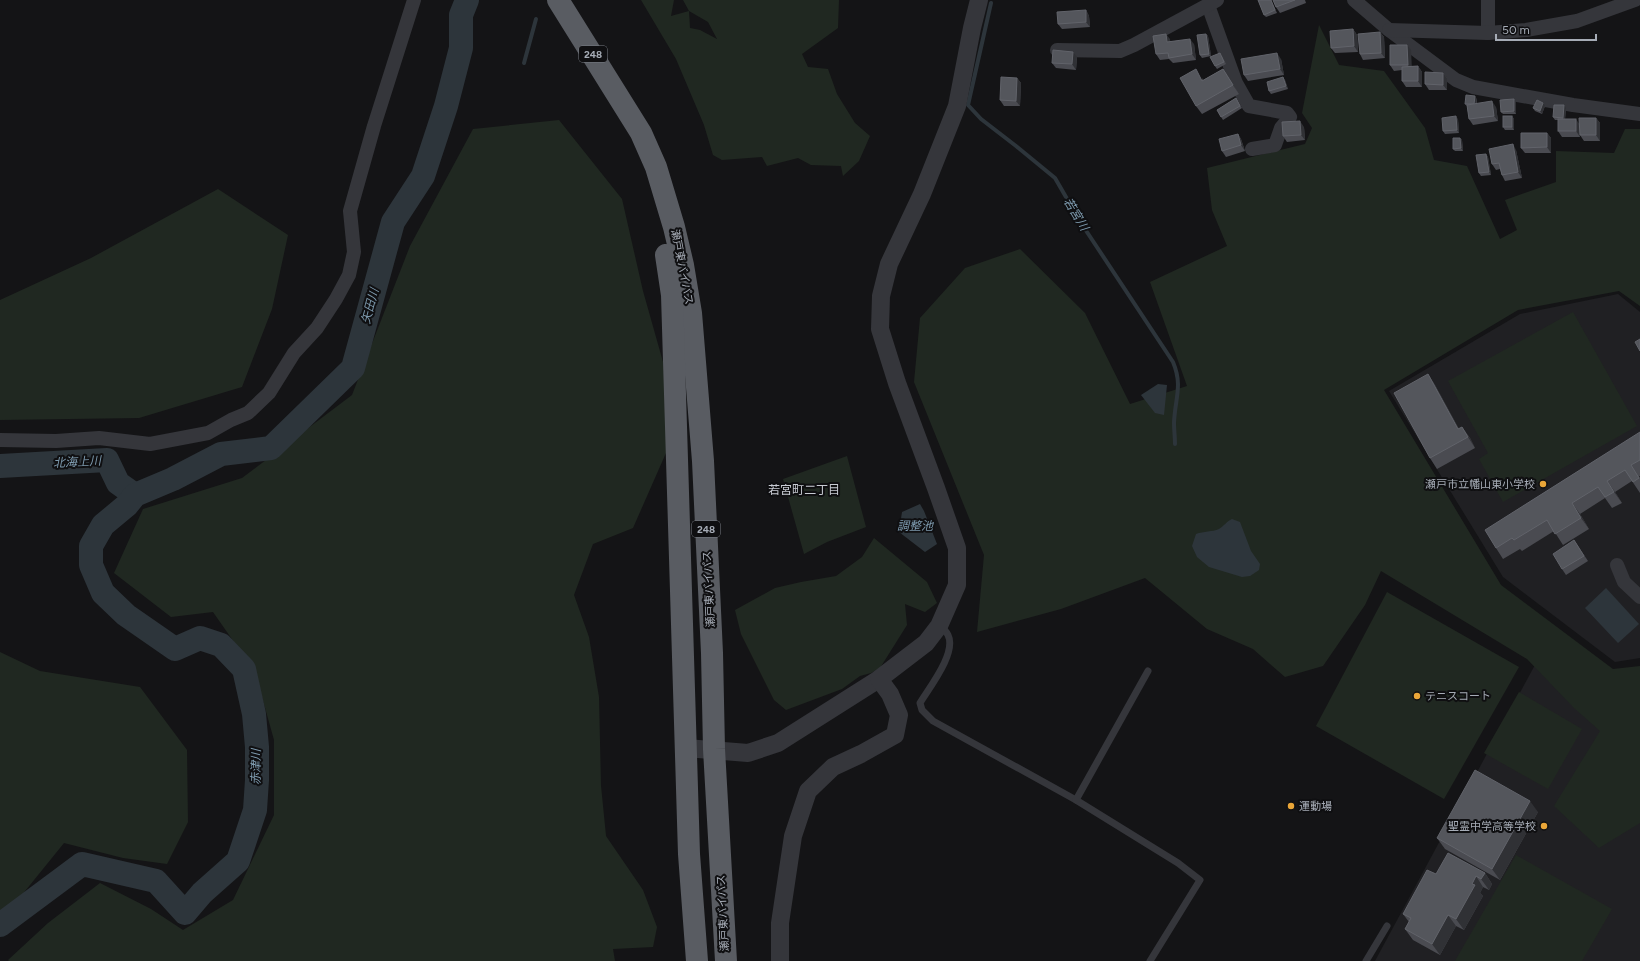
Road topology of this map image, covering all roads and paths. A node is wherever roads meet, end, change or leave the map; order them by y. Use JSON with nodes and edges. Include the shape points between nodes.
{"nodes":[{"id":1,"x":414,"y":0,"type":"edge"},
{"id":2,"x":558,"y":0,"type":"edge"},
{"id":3,"x":979,"y":0,"type":"edge"},
{"id":4,"x":1354,"y":0,"type":"edge"},
{"id":5,"x":1488,"y":0,"type":"edge"},
{"id":6,"x":1635,"y":0,"type":"edge"},
{"id":7,"x":1213,"y":3,"type":"edge"},
{"id":8,"x":1390,"y":30,"type":"junction"},
{"id":9,"x":1488,"y":33,"type":"junction"},
{"id":10,"x":1058,"y":50,"type":"edge"},
{"id":11,"x":626,"y":110,"type":"junction"},
{"id":12,"x":1640,"y":114,"type":"edge"},
{"id":13,"x":1252,"y":149,"type":"dead end"},
{"id":14,"x":0,"y":440,"type":"edge"},
{"id":15,"x":1617,"y":565,"type":"dead end"},
{"id":16,"x":1640,"y":598,"type":"edge"},
{"id":17,"x":940,"y":624,"type":"junction"},
{"id":18,"x":1148,"y":671,"type":"dead end"},
{"id":19,"x":879,"y":679,"type":"junction"},
{"id":20,"x":686,"y":748,"type":"junction"},
{"id":21,"x":714,"y":749,"type":"junction"},
{"id":22,"x":1076,"y":800,"type":"junction"},
{"id":23,"x":1387,"y":926,"type":"dead end"},
{"id":24,"x":697,"y":961,"type":"edge"},
{"id":25,"x":726,"y":961,"type":"edge"},
{"id":26,"x":780,"y":961,"type":"edge"},
{"id":27,"x":1150,"y":961,"type":"edge"},
{"id":28,"x":1366,"y":961,"type":"edge"}],
"edges":[{"from":1,"to":14,"type":"street","via":[[350,211],[354,252],[349,275],[317,328],[294,353],[269,393],[248,413],[208,433],[150,444],[99,438],[56,441]]},
{"from":2,"to":11,"type":"highway","name":"瀬戸東バイパス","number":"248"},
{"from":3,"to":17,"type":"street","via":[[957,106],[922,194],[889,264],[881,296],[880,329],[957,548],[957,584]]},
{"from":4,"to":8,"type":"street"},
{"from":5,"to":9,"type":"street"},
{"from":6,"to":9,"type":"street","via":[[1577,21],[1526,30]]},
{"from":7,"to":10,"type":"street","via":[[1120,51]]},
{"from":7,"to":13,"type":"street","via":[[1236,83],[1249,106],[1287,113],[1290,117],[1281,128],[1275,145]]},
{"from":8,"to":9,"type":"street"},
{"from":8,"to":12,"type":"street","via":[[1456,80],[1473,87],[1573,106]]},
{"from":11,"to":20,"type":"highway","name":"瀬戸東バイパス","number":"248","via":[[661,224],[672,295]]},
{"from":11,"to":21,"type":"highway","name":"瀬戸東バイパス","number":"248","via":[[641,133],[656,167],[674,227],[691,313],[703,461]]},
{"from":15,"to":16,"type":"street","via":[[1624,582]]},
{"from":17,"to":19,"type":"street","via":[[926,644]]},
{"from":17,"to":22,"type":"lane","via":[[949,636],[950,648],[943,667],[920,703],[922,710],[933,721]]},
{"from":18,"to":22,"type":"lane"},
{"from":19,"to":21,"type":"street","via":[[778,743],[748,753]]},
{"from":19,"to":26,"type":"street","via":[[890,694],[899,715],[895,735],[833,768],[808,791],[793,836],[780,924]]},
{"from":20,"to":21,"type":"street"},
{"from":20,"to":24,"type":"highway","name":"瀬戸東バイパス","number":"248","via":[[689,854]]},
{"from":21,"to":25,"type":"highway","name":"瀬戸東バイパス","number":"248"},
{"from":22,"to":27,"type":"lane","via":[[1178,863],[1200,880]]},
{"from":23,"to":28,"type":"lane"}]}
